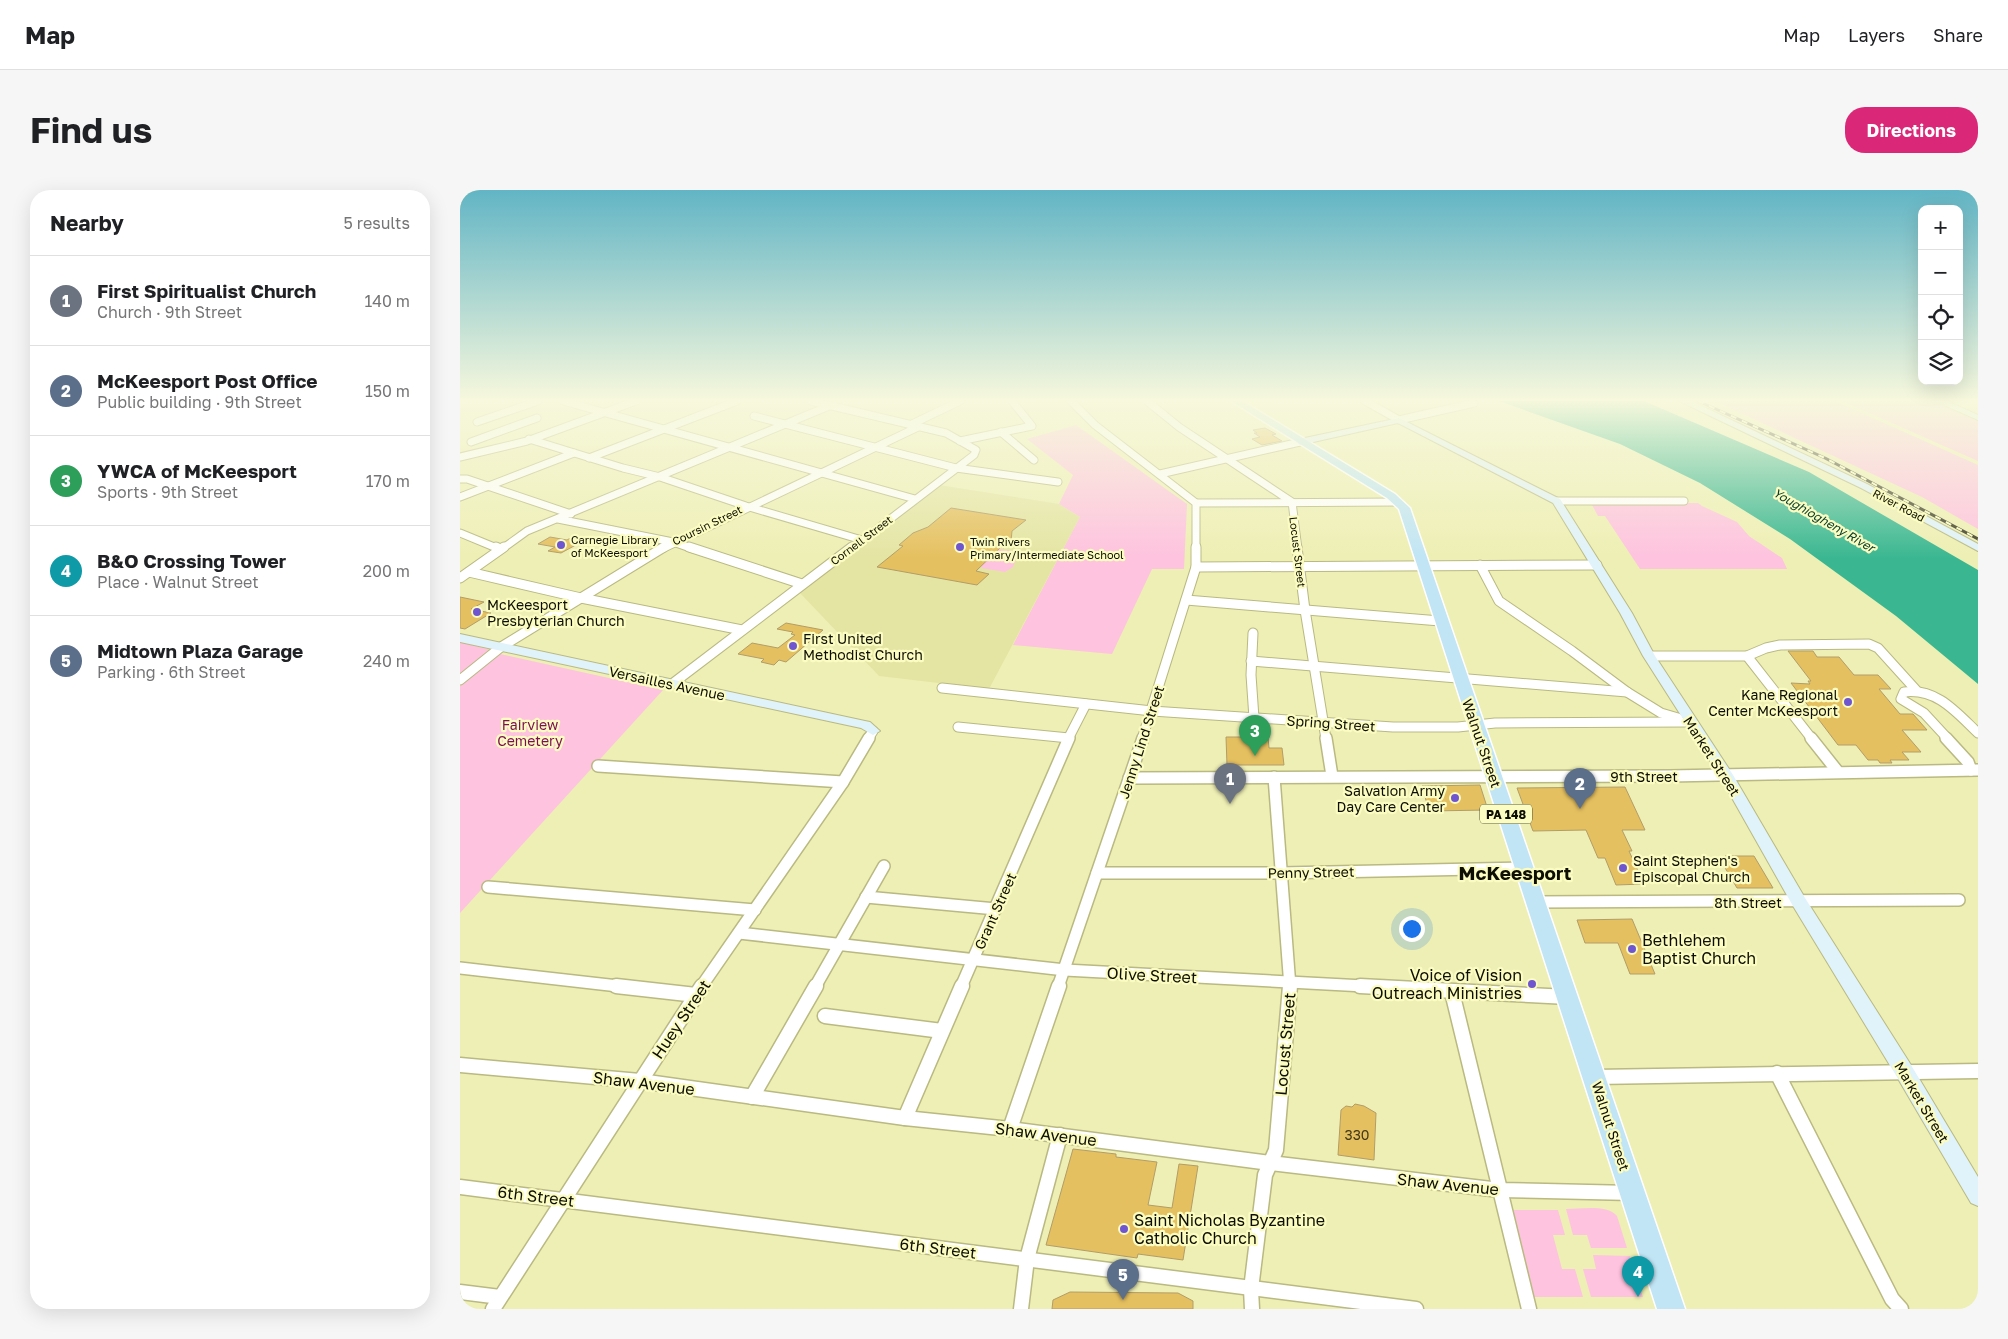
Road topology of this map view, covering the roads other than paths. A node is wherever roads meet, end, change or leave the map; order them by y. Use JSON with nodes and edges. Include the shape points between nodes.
{"nodes":[{"id":1,"x":483,"y":453,"type":"edge"},
{"id":2,"x":574,"y":453,"type":"joint"},
{"id":3,"x":601,"y":453,"type":"edge"},
{"id":4,"x":718,"y":453,"type":"edge"},
{"id":5,"x":750,"y":453,"type":"edge"},
{"id":6,"x":858,"y":453,"type":"edge"},
{"id":7,"x":901,"y":453,"type":"edge"},
{"id":8,"x":974,"y":453,"type":"edge"},
{"id":9,"x":1026,"y":453,"type":"edge"},
{"id":10,"x":1132,"y":453,"type":"edge"},
{"id":11,"x":1218,"y":453,"type":"edge"},
{"id":12,"x":1251,"y":453,"type":"edge"},
{"id":13,"x":1319,"y":453,"type":"edge"},
{"id":14,"x":1464,"y":453,"type":"edge"},
{"id":15,"x":1793,"y":453,"type":"edge"},
{"id":16,"x":460,"y":457,"type":"edge"},
{"id":17,"x":589,"y":458,"type":"junction"},
{"id":18,"x":1226,"y":459,"type":"junction"},
{"id":19,"x":1034,"y":460,"type":"dead end"},
{"id":20,"x":956,"y":468,"type":"junction"},
{"id":21,"x":818,"y":472,"type":"junction"},
{"id":22,"x":1160,"y":474,"type":"junction"},
{"id":23,"x":660,"y":477,"type":"junction"},
{"id":24,"x":460,"y":479,"type":"edge"},
{"id":25,"x":1058,"y":482,"type":"dead end"},
{"id":26,"x":486,"y":486,"type":"junction"},
{"id":27,"x":460,"y":497,"type":"edge"},
{"id":28,"x":915,"y":499,"type":"junction"},
{"id":29,"x":1557,"y":501,"type":"junction"},
{"id":30,"x":1684,"y":501,"type":"dead end"},
{"id":31,"x":1292,"y":502,"type":"junction"},
{"id":32,"x":1399,"y":502,"type":"junction"},
{"id":33,"x":1196,"y":503,"type":"junction"},
{"id":34,"x":746,"y":506,"type":"junction"},
{"id":35,"x":571,"y":514,"type":"junction"},
{"id":36,"x":557,"y":519,"type":"junction"},
{"id":37,"x":460,"y":534,"type":"edge"},
{"id":38,"x":862,"y":540,"type":"junction"},
{"id":39,"x":673,"y":542,"type":"junction"},
{"id":40,"x":1978,"y":548,"type":"edge"},
{"id":41,"x":500,"y":549,"type":"junction"},
{"id":42,"x":1480,"y":565,"type":"junction"},
{"id":43,"x":1596,"y":565,"type":"junction"},
{"id":44,"x":1301,"y":566,"type":"junction"},
{"id":45,"x":1422,"y":566,"type":"junction"},
{"id":46,"x":1196,"y":567,"type":"junction"},
{"id":47,"x":469,"y":572,"type":"junction"},
{"id":48,"x":460,"y":578,"type":"edge"},
{"id":49,"x":802,"y":584,"type":"junction"},
{"id":50,"x":581,"y":598,"type":"junction"},
{"id":51,"x":1186,"y":600,"type":"junction"},
{"id":52,"x":1305,"y":610,"type":"junction"},
{"id":53,"x":1440,"y":620,"type":"junction"},
{"id":54,"x":742,"y":630,"type":"junction"},
{"id":55,"x":1253,"y":633,"type":"dead end"},
{"id":56,"x":460,"y":638,"type":"edge"},
{"id":57,"x":501,"y":647,"type":"junction"},
{"id":58,"x":1649,"y":656,"type":"junction"},
{"id":59,"x":1747,"y":656,"type":"junction"},
{"id":60,"x":1251,"y":661,"type":"junction"},
{"id":61,"x":1316,"y":666,"type":"junction"},
{"id":62,"x":1460,"y":678,"type":"junction"},
{"id":63,"x":460,"y":680,"type":"edge"},
{"id":64,"x":672,"y":684,"type":"junction"},
{"id":65,"x":942,"y":688,"type":"dead end"},
{"id":66,"x":1916,"y":690,"type":"junction"},
{"id":67,"x":1627,"y":692,"type":"junction"},
{"id":68,"x":1086,"y":704,"type":"junction"},
{"id":69,"x":1152,"y":711,"type":"junction"},
{"id":70,"x":1254,"y":718,"type":"junction"},
{"id":71,"x":1324,"y":722,"type":"junction"},
{"id":72,"x":1691,"y":722,"type":"junction"},
{"id":73,"x":1475,"y":725,"type":"junction"},
{"id":74,"x":958,"y":727,"type":"dead end"},
{"id":75,"x":873,"y":731,"type":"joint"},
{"id":76,"x":1978,"y":733,"type":"edge"},
{"id":77,"x":1069,"y":738,"type":"junction"},
{"id":78,"x":598,"y":766,"type":"dead end"},
{"id":79,"x":1975,"y":770,"type":"edge"},
{"id":80,"x":1838,"y":772,"type":"junction"},
{"id":81,"x":1493,"y":775,"type":"junction"},
{"id":82,"x":1726,"y":775,"type":"junction"},
{"id":83,"x":1332,"y":776,"type":"junction"},
{"id":84,"x":1274,"y":777,"type":"junction"},
{"id":85,"x":1129,"y":778,"type":"junction"},
{"id":86,"x":843,"y":782,"type":"junction"},
{"id":87,"x":884,"y":866,"type":"dead end"},
{"id":88,"x":1524,"y":868,"type":"junction"},
{"id":89,"x":1098,"y":873,"type":"junction"},
{"id":90,"x":1281,"y":873,"type":"junction"},
{"id":91,"x":488,"y":887,"type":"dead end"},
{"id":92,"x":866,"y":897,"type":"junction"},
{"id":93,"x":1959,"y":900,"type":"dead end"},
{"id":94,"x":1536,"y":902,"type":"junction"},
{"id":95,"x":1800,"y":902,"type":"junction"},
{"id":96,"x":996,"y":909,"type":"junction"},
{"id":97,"x":755,"y":910,"type":"junction"},
{"id":98,"x":739,"y":933,"type":"junction"},
{"id":99,"x":839,"y":945,"type":"junction"},
{"id":100,"x":973,"y":960,"type":"junction"},
{"id":101,"x":460,"y":968,"type":"edge"},
{"id":102,"x":1065,"y":970,"type":"junction"},
{"id":103,"x":1290,"y":983,"type":"junction"},
{"id":104,"x":1452,"y":992,"type":"junction"},
{"id":105,"x":696,"y":996,"type":"junction"},
{"id":106,"x":1568,"y":997,"type":"junction"},
{"id":107,"x":825,"y":1016,"type":"dead end"},
{"id":108,"x":942,"y":1031,"type":"junction"},
{"id":109,"x":460,"y":1065,"type":"edge"},
{"id":110,"x":1904,"y":1071,"type":"junction"},
{"id":111,"x":1978,"y":1071,"type":"edge"},
{"id":112,"x":1777,"y":1073,"type":"junction"},
{"id":113,"x":1595,"y":1077,"type":"junction"},
{"id":114,"x":640,"y":1081,"type":"junction"},
{"id":115,"x":752,"y":1097,"type":"junction"},
{"id":116,"x":905,"y":1118,"type":"junction"},
{"id":117,"x":1010,"y":1129,"type":"junction"},
{"id":118,"x":1060,"y":1135,"type":"junction"},
{"id":119,"x":1270,"y":1163,"type":"junction"},
{"id":120,"x":460,"y":1187,"type":"edge"},
{"id":121,"x":1500,"y":1190,"type":"junction"},
{"id":122,"x":1633,"y":1193,"type":"junction"},
{"id":123,"x":1978,"y":1196,"type":"edge"},
{"id":124,"x":564,"y":1199,"type":"junction"},
{"id":125,"x":1027,"y":1259,"type":"junction"},
{"id":126,"x":1251,"y":1289,"type":"junction"},
{"id":127,"x":460,"y":1292,"type":"edge"},
{"id":128,"x":496,"y":1303,"type":"edge"},
{"id":129,"x":1021,"y":1309,"type":"edge"},
{"id":130,"x":1252,"y":1309,"type":"edge"},
{"id":131,"x":1416,"y":1309,"type":"edge"},
{"id":132,"x":1529,"y":1309,"type":"edge"},
{"id":133,"x":1671,"y":1309,"type":"edge"},
{"id":134,"x":1900,"y":1309,"type":"edge"}],
"edges":[{"from":1,"to":16,"type":"street"},
{"from":2,"to":17,"type":"street"},
{"from":2,"to":26,"type":"street"},
{"from":3,"to":17,"type":"street"},
{"from":4,"to":23,"type":"street"},
{"from":5,"to":21,"type":"street"},
{"from":6,"to":21,"type":"street","name":"Coursin Street"},
{"from":7,"to":20,"type":"street"},
{"from":8,"to":20,"type":"street","name":"Cornell Street"},
{"from":9,"to":19,"type":"street"},
{"from":10,"to":22,"type":"street"},
{"from":11,"to":18,"type":"street","name":"Locust Street"},
{"from":12,"to":18,"type":"street"},
{"from":13,"to":32,"type":"main road"},
{"from":14,"to":29,"type":"main road"},
{"from":15,"to":40,"type":"main road","name":"River Road","via":[[1864,486]]},
{"from":17,"to":23,"type":"street"},
{"from":18,"to":22,"type":"street"},
{"from":18,"to":31,"type":"street","name":"Locust Street"},
{"from":20,"to":25,"type":"street"},
{"from":20,"to":28,"type":"street","name":"Cornell Street"},
{"from":21,"to":28,"type":"street"},
{"from":21,"to":34,"type":"street","name":"Coursin Street"},
{"from":22,"to":33,"type":"street"},
{"from":23,"to":34,"type":"street"},
{"from":23,"to":35,"type":"street"},
{"from":24,"to":26,"type":"street"},
{"from":26,"to":27,"type":"street"},
{"from":26,"to":35,"type":"street"},
{"from":28,"to":38,"type":"street","name":"Cornell Street"},
{"from":29,"to":30,"type":"street"},
{"from":29,"to":43,"type":"main road","name":"Market Street"},
{"from":31,"to":32,"type":"street"},
{"from":31,"to":33,"type":"street"},
{"from":31,"to":44,"type":"street","name":"Locust Street"},
{"from":32,"to":45,"type":"main road","name":"Walnut Street","number":"PA 148","via":[[1404,508]]},
{"from":33,"to":46,"type":"street","name":"Jenny Lind Street"},
{"from":34,"to":38,"type":"street"},
{"from":34,"to":39,"type":"street","name":"Coursin Street"},
{"from":35,"to":36,"type":"street"},
{"from":36,"to":39,"type":"street"},
{"from":36,"to":41,"type":"street","via":[[527,531]]},
{"from":37,"to":41,"type":"street"},
{"from":38,"to":49,"type":"street","name":"Cornell Street"},
{"from":39,"to":49,"type":"street"},
{"from":39,"to":50,"type":"street","name":"Coursin Street"},
{"from":41,"to":47,"type":"street"},
{"from":42,"to":43,"type":"street"},
{"from":42,"to":45,"type":"street"},
{"from":42,"to":67,"type":"street","via":[[1499,601]]},
{"from":43,"to":58,"type":"main road","name":"Market Street"},
{"from":44,"to":45,"type":"street"},
{"from":44,"to":46,"type":"street"},
{"from":44,"to":52,"type":"street","name":"Locust Street"},
{"from":45,"to":53,"type":"main road","name":"Walnut Street","number":"PA 148"},
{"from":46,"to":51,"type":"street","name":"Jenny Lind Street"},
{"from":47,"to":48,"type":"street"},
{"from":47,"to":50,"type":"street"},
{"from":49,"to":54,"type":"street","name":"Cornell Street"},
{"from":50,"to":54,"type":"street"},
{"from":50,"to":57,"type":"street","name":"Coursin Street"},
{"from":51,"to":52,"type":"street"},
{"from":51,"to":69,"type":"street","name":"Jenny Lind Street"},
{"from":52,"to":53,"type":"street"},
{"from":52,"to":61,"type":"street","name":"Locust Street"},
{"from":53,"to":62,"type":"main road","name":"Walnut Street","number":"PA 148"},
{"from":54,"to":64,"type":"street","name":"Cornell Street"},
{"from":55,"to":60,"type":"street"},
{"from":56,"to":57,"type":"main road","name":"Versailles Avenue"},
{"from":57,"to":63,"type":"street","name":"Coursin Street"},
{"from":57,"to":64,"type":"main road","name":"Versailles Avenue"},
{"from":58,"to":59,"type":"street"},
{"from":58,"to":72,"type":"main road","name":"Market Street"},
{"from":59,"to":66,"type":"street","via":[[1780,645],[1869,644],[1878,648]]},
{"from":59,"to":80,"type":"street"},
{"from":60,"to":61,"type":"street"},
{"from":60,"to":70,"type":"street"},
{"from":61,"to":62,"type":"street"},
{"from":61,"to":71,"type":"street","name":"Locust Street"},
{"from":62,"to":67,"type":"street"},
{"from":62,"to":73,"type":"main road","name":"Walnut Street","number":"PA 148"},
{"from":64,"to":75,"type":"main road","name":"Versailles Avenue","via":[[865,725]]},
{"from":65,"to":68,"type":"street","name":"Spring Street"},
{"from":66,"to":76,"type":"street","via":[[1941,699]]},
{"from":66,"to":79,"type":"street","via":[[1904,692],[1901,699],[1924,713]]},
{"from":67,"to":72,"type":"street","via":[[1661,713]]},
{"from":68,"to":69,"type":"street","name":"Spring Street"},
{"from":68,"to":77,"type":"street","name":"Grant Street"},
{"from":69,"to":70,"type":"street","name":"Spring Street"},
{"from":69,"to":85,"type":"street","name":"Jenny Lind Street"},
{"from":70,"to":71,"type":"street","name":"Spring Street"},
{"from":71,"to":73,"type":"street","name":"Spring Street","via":[[1393,727]]},
{"from":71,"to":83,"type":"street","name":"Locust Street"},
{"from":72,"to":73,"type":"street","name":"Spring Street"},
{"from":72,"to":82,"type":"main road","name":"Market Street"},
{"from":73,"to":81,"type":"main road","name":"Walnut Street","number":"PA 148"},
{"from":74,"to":77,"type":"street"},
{"from":75,"to":86,"type":"street","name":"Huey Street"},
{"from":77,"to":96,"type":"street","name":"Grant Street"},
{"from":78,"to":86,"type":"street"},
{"from":79,"to":80,"type":"street","name":"9th Street"},
{"from":80,"to":82,"type":"street","name":"9th Street"},
{"from":81,"to":82,"type":"street","name":"9th Street"},
{"from":81,"to":83,"type":"street","name":"9th Street"},
{"from":81,"to":88,"type":"main road","name":"Walnut Street","number":"PA 148"},
{"from":82,"to":95,"type":"main road","name":"Market Street"},
{"from":83,"to":84,"type":"street","name":"9th Street"},
{"from":84,"to":85,"type":"street","name":"9th Street"},
{"from":84,"to":90,"type":"street","name":"Locust Street"},
{"from":85,"to":89,"type":"street","name":"Jenny Lind Street"},
{"from":86,"to":97,"type":"street","name":"Huey Street"},
{"from":87,"to":92,"type":"street"},
{"from":88,"to":90,"type":"street","name":"Penny Street"},
{"from":88,"to":94,"type":"main road","name":"Walnut Street","number":"PA 148"},
{"from":89,"to":90,"type":"street","name":"Penny Street"},
{"from":89,"to":102,"type":"street","name":"Jenny Lind Street"},
{"from":90,"to":103,"type":"street","name":"Locust Street"},
{"from":91,"to":97,"type":"street"},
{"from":92,"to":96,"type":"street"},
{"from":92,"to":99,"type":"street"},
{"from":93,"to":95,"type":"street","name":"8th Street"},
{"from":94,"to":95,"type":"street","name":"8th Street"},
{"from":94,"to":106,"type":"main road","name":"Walnut Street","number":"PA 148"},
{"from":95,"to":110,"type":"main road","name":"Market Street"},
{"from":96,"to":100,"type":"street","name":"Grant Street"},
{"from":97,"to":98,"type":"street","name":"Huey Street"},
{"from":98,"to":99,"type":"street","name":"Olive Street"},
{"from":98,"to":105,"type":"street","name":"Huey Street"},
{"from":99,"to":100,"type":"street","name":"Olive Street"},
{"from":99,"to":115,"type":"street"},
{"from":100,"to":102,"type":"street","name":"Olive Street"},
{"from":100,"to":108,"type":"street","name":"Grant Street"},
{"from":101,"to":105,"type":"street"},
{"from":102,"to":103,"type":"street","name":"Olive Street"},
{"from":102,"to":117,"type":"street","name":"Jenny Lind Street"},
{"from":103,"to":104,"type":"street","name":"Olive Street"},
{"from":103,"to":119,"type":"street","name":"Locust Street","via":[[1276,1150]]},
{"from":104,"to":106,"type":"street","name":"Olive Street"},
{"from":104,"to":121,"type":"street"},
{"from":105,"to":114,"type":"street","name":"Huey Street"},
{"from":106,"to":113,"type":"main road","name":"Walnut Street","number":"PA 148"},
{"from":107,"to":108,"type":"street"},
{"from":108,"to":116,"type":"street","name":"Grant Street"},
{"from":109,"to":114,"type":"street","name":"Shaw Avenue"},
{"from":110,"to":111,"type":"street"},
{"from":110,"to":112,"type":"street"},
{"from":110,"to":123,"type":"main road","name":"Market Street"},
{"from":112,"to":113,"type":"street"},
{"from":112,"to":134,"type":"street"},
{"from":113,"to":122,"type":"main road","name":"Walnut Street","number":"PA 148"},
{"from":114,"to":115,"type":"street","name":"Shaw Avenue"},
{"from":114,"to":124,"type":"street","name":"Huey Street"},
{"from":115,"to":116,"type":"street","name":"Shaw Avenue"},
{"from":116,"to":117,"type":"street","name":"Shaw Avenue"},
{"from":117,"to":118,"type":"street","name":"Shaw Avenue"},
{"from":118,"to":119,"type":"street","name":"Shaw Avenue"},
{"from":118,"to":125,"type":"street"},
{"from":119,"to":121,"type":"street","name":"Shaw Avenue"},
{"from":119,"to":126,"type":"street","name":"Locust Street","via":[[1265,1175]]},
{"from":120,"to":124,"type":"street","name":"6th Street"},
{"from":121,"to":122,"type":"street","name":"Shaw Avenue"},
{"from":121,"to":132,"type":"street"},
{"from":122,"to":133,"type":"main road","name":"Walnut Street","number":"PA 148"},
{"from":124,"to":125,"type":"street","name":"6th Street"},
{"from":124,"to":128,"type":"street","name":"Huey Street"},
{"from":125,"to":126,"type":"street","name":"6th Street"},
{"from":125,"to":129,"type":"street"},
{"from":126,"to":130,"type":"street","name":"Locust Street"},
{"from":126,"to":131,"type":"street","name":"6th Street"},
{"from":127,"to":128,"type":"street"}]}
